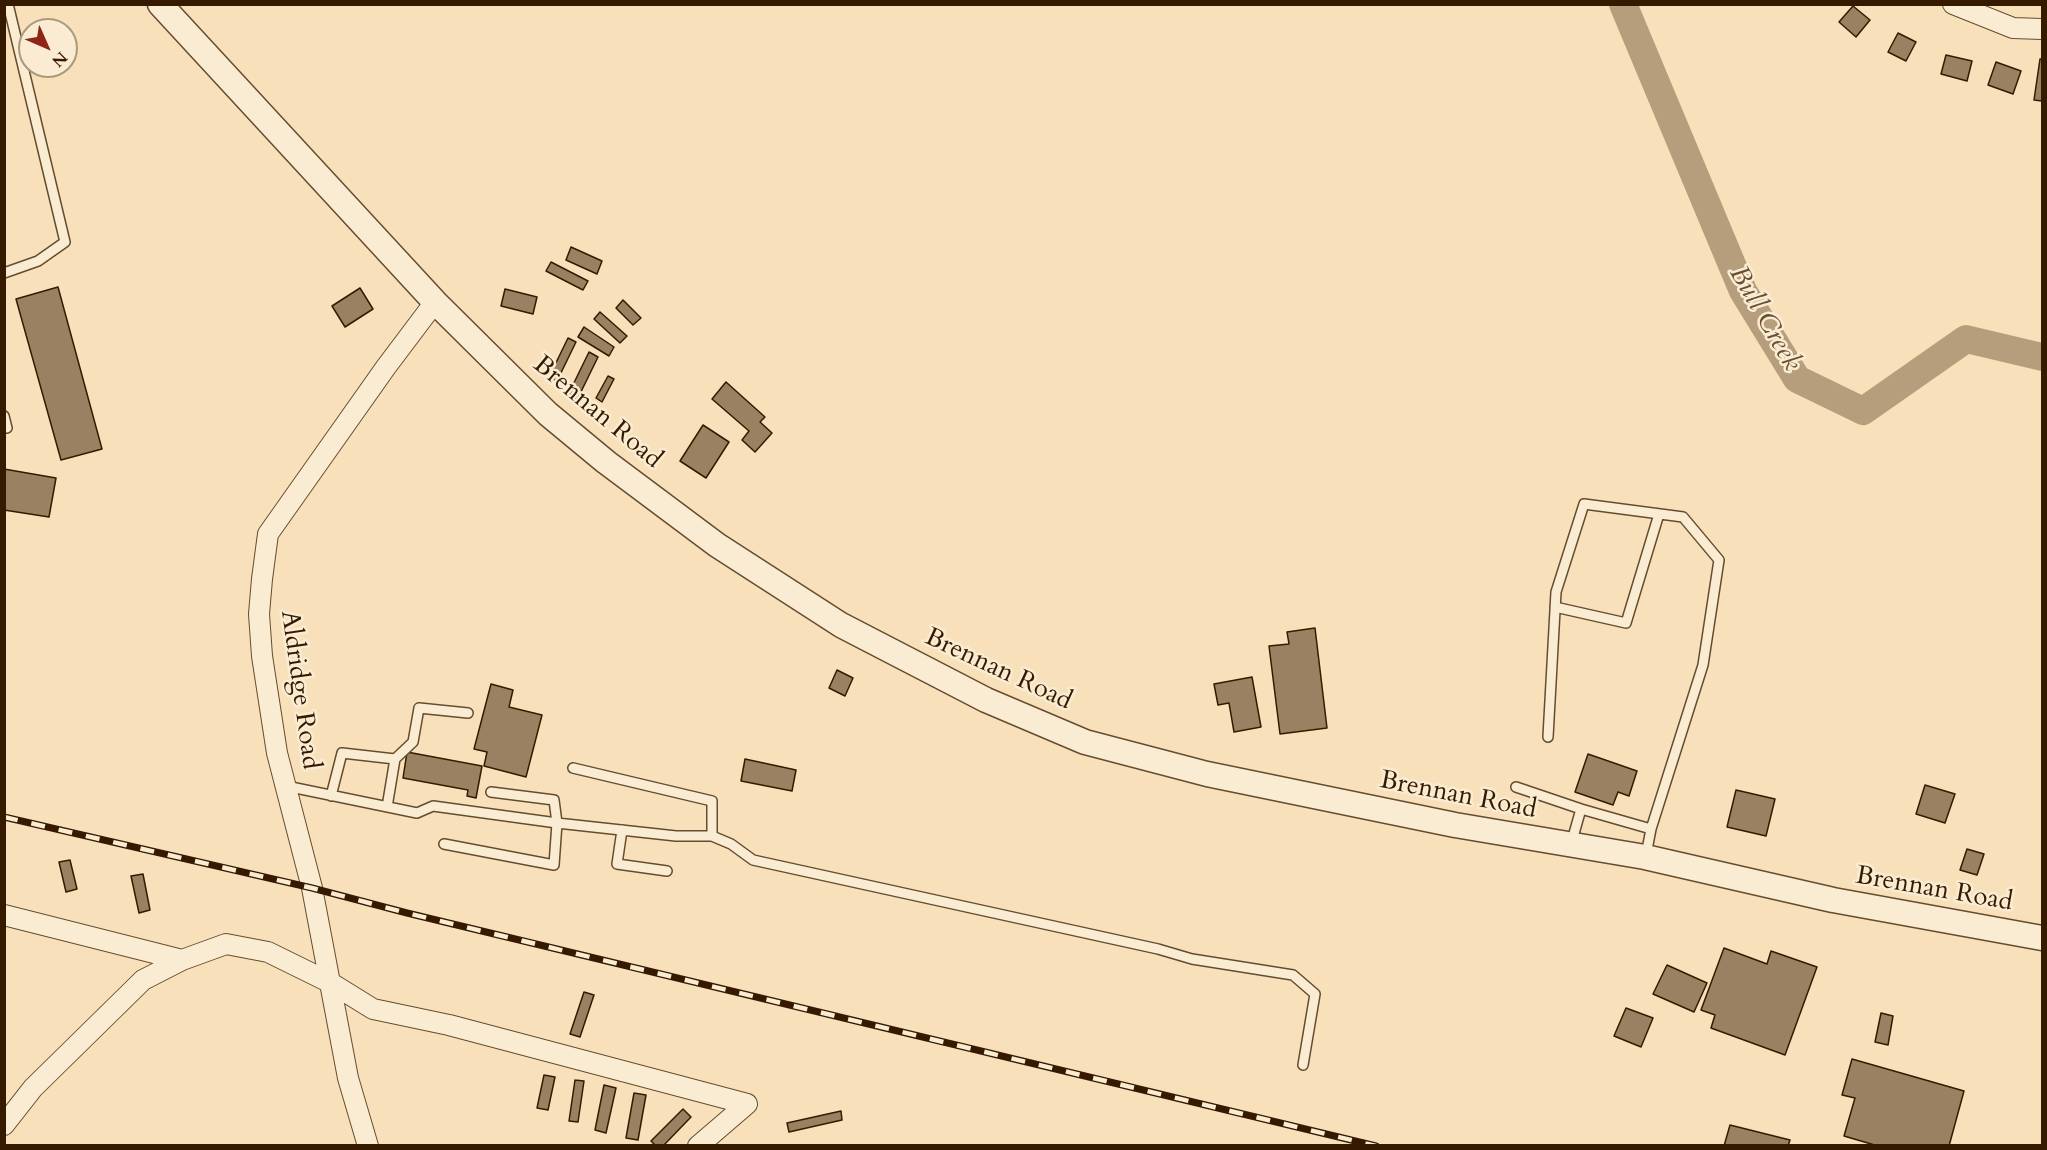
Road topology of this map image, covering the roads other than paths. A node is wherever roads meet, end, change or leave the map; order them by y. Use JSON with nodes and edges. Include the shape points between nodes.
{"nodes":[{"id":1,"x":8,"y":4,"type":"edge"},
{"id":2,"x":160,"y":4,"type":"edge"},
{"id":3,"x":1953,"y":4,"type":"edge"},
{"id":4,"x":2043,"y":28,"type":"edge"},
{"id":5,"x":4,"y":273,"type":"edge"},
{"id":6,"x":435,"y":302,"type":"junction"},
{"id":7,"x":4,"y":416,"type":"edge"},
{"id":8,"x":4,"y":428,"type":"edge"},
{"id":9,"x":1659,"y":514,"type":"junction"},
{"id":10,"x":1555,"y":607,"type":"junction"},
{"id":11,"x":468,"y":713,"type":"dead end"},
{"id":12,"x":1548,"y":737,"type":"dead end"},
{"id":13,"x":395,"y":759,"type":"junction"},
{"id":14,"x":573,"y":768,"type":"dead end"},
{"id":15,"x":286,"y":786,"type":"junction"},
{"id":16,"x":1516,"y":787,"type":"dead end"},
{"id":17,"x":491,"y":792,"type":"dead end"},
{"id":18,"x":331,"y":796,"type":"junction"},
{"id":19,"x":387,"y":807,"type":"junction"},
{"id":20,"x":1581,"y":809,"type":"junction"},
{"id":21,"x":557,"y":823,"type":"junction"},
{"id":22,"x":1651,"y":829,"type":"junction"},
{"id":23,"x":622,"y":830,"type":"junction"},
{"id":24,"x":712,"y":836,"type":"junction"},
{"id":25,"x":444,"y":844,"type":"dead end"},
{"id":26,"x":1570,"y":846,"type":"junction"},
{"id":27,"x":1645,"y":858,"type":"junction"},
{"id":28,"x":667,"y":871,"type":"dead end"},
{"id":29,"x":4,"y":915,"type":"edge"},
{"id":30,"x":2043,"y":938,"type":"edge"},
{"id":31,"x":182,"y":960,"type":"junction"},
{"id":32,"x":331,"y":983,"type":"junction"},
{"id":33,"x":1303,"y":1065,"type":"dead end"},
{"id":34,"x":4,"y":1125,"type":"edge"},
{"id":35,"x":368,"y":1146,"type":"edge"},
{"id":36,"x":698,"y":1146,"type":"edge"}],
"edges":[{"from":1,"to":5,"type":"lane","via":[[64,242],[38,261]]},
{"from":2,"to":6,"type":"street","name":"Brennan Road"},
{"from":3,"to":4,"type":"street","via":[[2013,28]]},
{"from":6,"to":15,"type":"street","name":"Aldridge Road","via":[[268,534],[259,614],[277,753]]},
{"from":6,"to":26,"type":"street","name":"Brennan Road","via":[[548,414],[717,545],[841,625],[986,700],[1085,741],[1207,774]]},
{"from":7,"to":8,"type":"lane"},
{"from":9,"to":10,"type":"lane","via":[[1584,504],[1556,592]]},
{"from":9,"to":10,"type":"lane","via":[[1626,623]]},
{"from":9,"to":22,"type":"lane","via":[[1683,517],[1719,560],[1703,664]]},
{"from":10,"to":12,"type":"lane"},
{"from":11,"to":13,"type":"lane","via":[[419,708],[413,742]]},
{"from":13,"to":18,"type":"lane","via":[[342,753]]},
{"from":13,"to":19,"type":"lane"},
{"from":14,"to":24,"type":"lane","via":[[712,801]]},
{"from":15,"to":18,"type":"lane"},
{"from":15,"to":32,"type":"street","name":"Aldridge Road"},
{"from":16,"to":20,"type":"lane"},
{"from":17,"to":21,"type":"lane","via":[[554,800]]},
{"from":18,"to":19,"type":"lane"},
{"from":19,"to":21,"type":"lane","via":[[417,813],[433,806]]},
{"from":20,"to":22,"type":"lane"},
{"from":20,"to":26,"type":"lane"},
{"from":21,"to":23,"type":"lane"},
{"from":21,"to":25,"type":"lane","via":[[554,865]]},
{"from":22,"to":27,"type":"lane"},
{"from":23,"to":24,"type":"lane"},
{"from":23,"to":28,"type":"lane","via":[[617,864]]},
{"from":24,"to":33,"type":"lane","via":[[753,860],[1192,959],[1293,975],[1315,994]]},
{"from":26,"to":27,"type":"street","name":"Brennan Road"},
{"from":27,"to":30,"type":"street","name":"Brennan Road","via":[[1833,900]]},
{"from":29,"to":31,"type":"street"},
{"from":31,"to":32,"type":"street","via":[[226,944],[268,952]]},
{"from":31,"to":34,"type":"street","via":[[143,980],[33,1088]]},
{"from":32,"to":35,"type":"street","name":"Aldridge Road","via":[[348,1078]]},
{"from":32,"to":36,"type":"street","via":[[373,1009],[449,1025],[747,1104]]}]}
